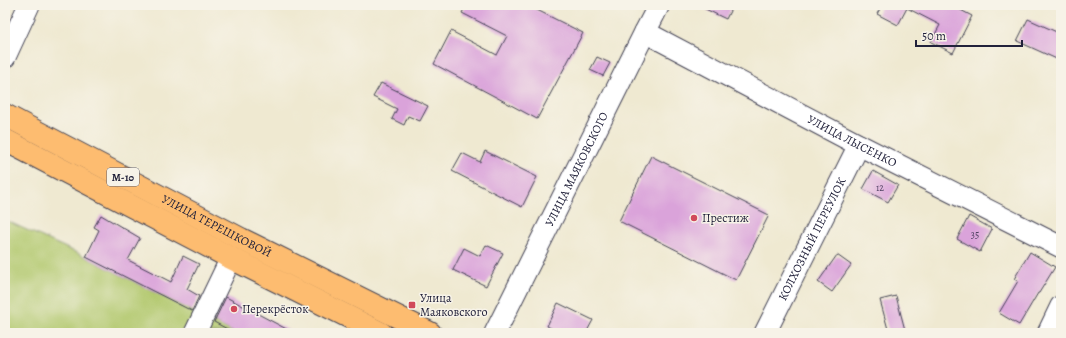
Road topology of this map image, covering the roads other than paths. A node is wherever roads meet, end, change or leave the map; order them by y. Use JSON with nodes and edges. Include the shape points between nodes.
{"nodes":[{"id":1,"x":30,"y":5,"type":"edge"},
{"id":2,"x":659,"y":5,"type":"edge"},
{"id":3,"x":645,"y":32,"type":"junction"},
{"id":4,"x":5,"y":57,"type":"edge"},
{"id":5,"x":5,"y":115,"type":"edge"},
{"id":6,"x":5,"y":140,"type":"edge"},
{"id":7,"x":859,"y":144,"type":"junction"},
{"id":8,"x":1061,"y":247,"type":"edge"},
{"id":9,"x":231,"y":258,"type":"junction"},
{"id":10,"x":1061,"y":306,"type":"edge"},
{"id":11,"x":195,"y":333,"type":"edge"},
{"id":12,"x":381,"y":333,"type":"edge"},
{"id":13,"x":430,"y":333,"type":"edge"},
{"id":14,"x":494,"y":333,"type":"edge"},
{"id":15,"x":765,"y":333,"type":"edge"},
{"id":16,"x":1048,"y":333,"type":"edge"}],
"edges":[{"from":1,"to":4,"type":"street"},
{"from":2,"to":3,"type":"street","name":"УЛИЦА МАЯКОВСКОГО"},
{"from":3,"to":7,"type":"street","name":"УЛИЦА ЛЫСЕНКО"},
{"from":3,"to":14,"type":"street","name":"УЛИЦА МАЯКОВСКОГО"},
{"from":5,"to":13,"type":"highway","name":"УЛИЦА ТЕРЕШКОВОЙ","number":"М-10"},
{"from":6,"to":9,"type":"highway","name":"УЛИЦА ТЕРЕШКОВОЙ","number":"М-10"},
{"from":7,"to":8,"type":"street","name":"УЛИЦА ЛЫСЕНКО"},
{"from":7,"to":15,"type":"street","name":"КОЛХОЗНЫЙ ПЕРЕУЛОК"},
{"from":9,"to":11,"type":"street"},
{"from":9,"to":12,"type":"highway","name":"УЛИЦА ТЕРЕШКОВОЙ","number":"М-10"},
{"from":10,"to":16,"type":"street"}]}
